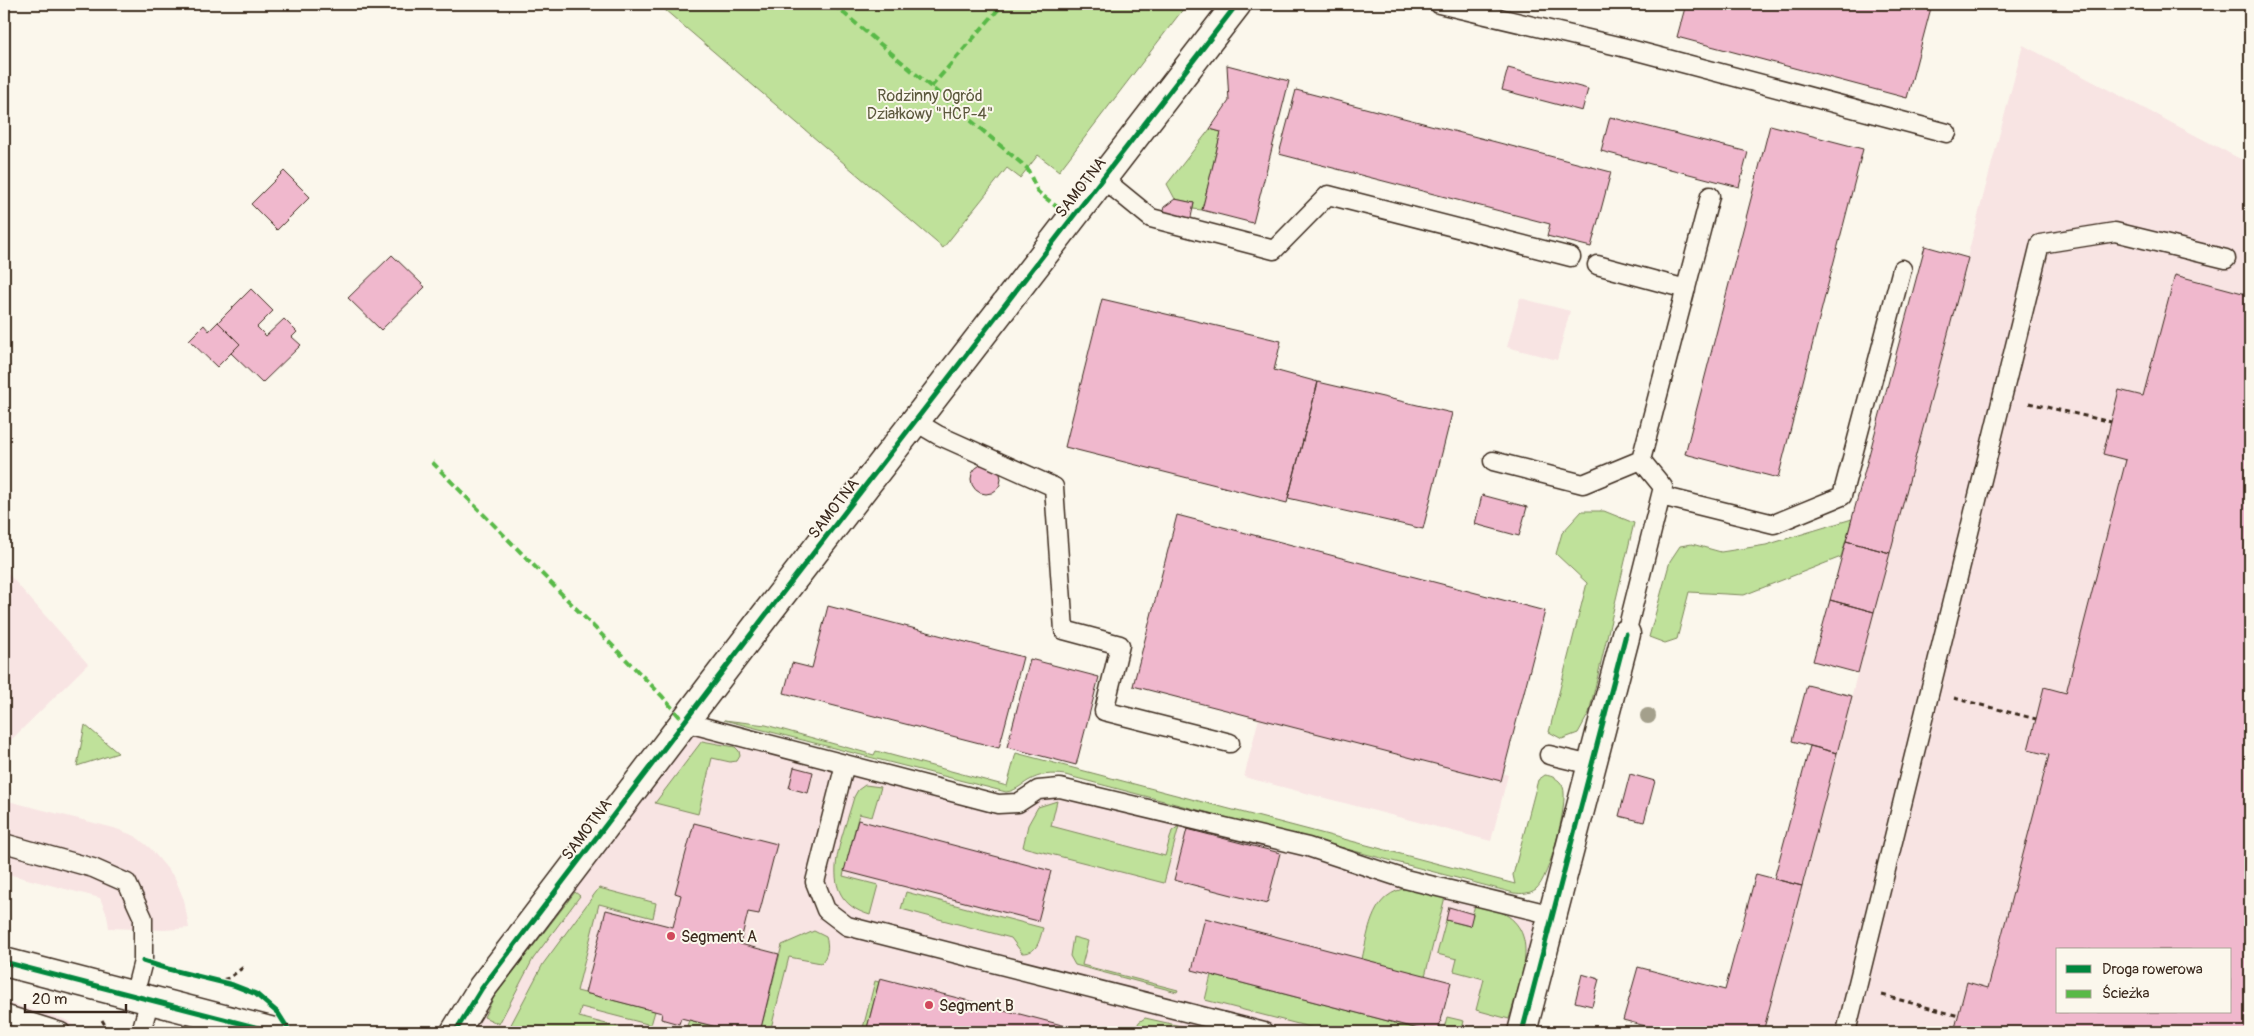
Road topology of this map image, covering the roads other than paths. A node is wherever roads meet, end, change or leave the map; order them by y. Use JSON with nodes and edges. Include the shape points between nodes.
{"nodes":[{"id":1,"x":1237,"y":4,"type":"edge"},
{"id":2,"x":1439,"y":4,"type":"edge"},
{"id":3,"x":1947,"y":133,"type":"dead end"},
{"id":4,"x":1102,"y":178,"type":"junction"},
{"id":5,"x":1710,"y":196,"type":"dead end"},
{"id":6,"x":1572,"y":257,"type":"dead end"},
{"id":7,"x":2226,"y":259,"type":"dead end"},
{"id":8,"x":1597,"y":266,"type":"dead end"},
{"id":9,"x":1902,"y":269,"type":"dead end"},
{"id":10,"x":1686,"y":289,"type":"junction"},
{"id":11,"x":916,"y":422,"type":"junction"},
{"id":12,"x":1641,"y":460,"type":"junction"},
{"id":13,"x":1494,"y":461,"type":"dead end"},
{"id":14,"x":1661,"y":496,"type":"junction"},
{"id":15,"x":1626,"y":634,"type":"joint"},
{"id":16,"x":684,"y":722,"type":"junction"},
{"id":17,"x":1230,"y":743,"type":"dead end"},
{"id":18,"x":1549,"y":755,"type":"dead end"},
{"id":19,"x":845,"y":764,"type":"junction"},
{"id":20,"x":1591,"y":765,"type":"junction"},
{"id":21,"x":4,"y":843,"type":"edge"},
{"id":22,"x":1553,"y":915,"type":"junction"},
{"id":23,"x":4,"y":962,"type":"edge"},
{"id":24,"x":142,"y":998,"type":"junction"},
{"id":25,"x":4,"y":1014,"type":"edge"},
{"id":26,"x":61,"y":1032,"type":"edge"},
{"id":27,"x":141,"y":1032,"type":"edge"},
{"id":28,"x":274,"y":1032,"type":"edge"},
{"id":29,"x":455,"y":1032,"type":"edge"},
{"id":30,"x":1264,"y":1032,"type":"edge"},
{"id":31,"x":1522,"y":1032,"type":"edge"},
{"id":32,"x":1846,"y":1032,"type":"edge"}],
"edges":[{"from":1,"to":4,"type":"street","name":"SAMOTNA"},
{"from":2,"to":3,"type":"lane","via":[[1622,46]]},
{"from":4,"to":6,"type":"lane","via":[[1151,218],[1274,250],[1328,194]]},
{"from":4,"to":11,"type":"street","name":"SAMOTNA"},
{"from":5,"to":10,"type":"lane"},
{"from":7,"to":32,"type":"lane","via":[[2115,232],[2040,244]]},
{"from":8,"to":10,"type":"lane"},
{"from":9,"to":14,"type":"lane","via":[[1842,496],[1774,524]]},
{"from":10,"to":12,"type":"lane"},
{"from":11,"to":16,"type":"street","name":"SAMOTNA"},
{"from":11,"to":17,"type":"lane","via":[[1054,487],[1064,630],[1120,645],[1104,711]]},
{"from":12,"to":13,"type":"lane","via":[[1583,484]]},
{"from":12,"to":14,"type":"lane","via":[[1663,487]]},
{"from":14,"to":15,"type":"lane"},
{"from":15,"to":20,"type":"street"},
{"from":16,"to":19,"type":"lane"},
{"from":16,"to":29,"type":"street","name":"SAMOTNA","via":[[482,988]]},
{"from":18,"to":20,"type":"lane"},
{"from":19,"to":22,"type":"lane","via":[[998,804],[1018,803],[1038,790],[1060,788],[1308,847],[1405,879]]},
{"from":19,"to":30,"type":"lane","via":[[815,882],[826,910],[847,926]]},
{"from":20,"to":22,"type":"street"},
{"from":21,"to":24,"type":"lane","via":[[92,868],[127,883],[143,918]]},
{"from":22,"to":31,"type":"street"},
{"from":23,"to":24,"type":"street"},
{"from":24,"to":27,"type":"lane"},
{"from":24,"to":28,"type":"street"},
{"from":25,"to":26,"type":"lane"}]}
